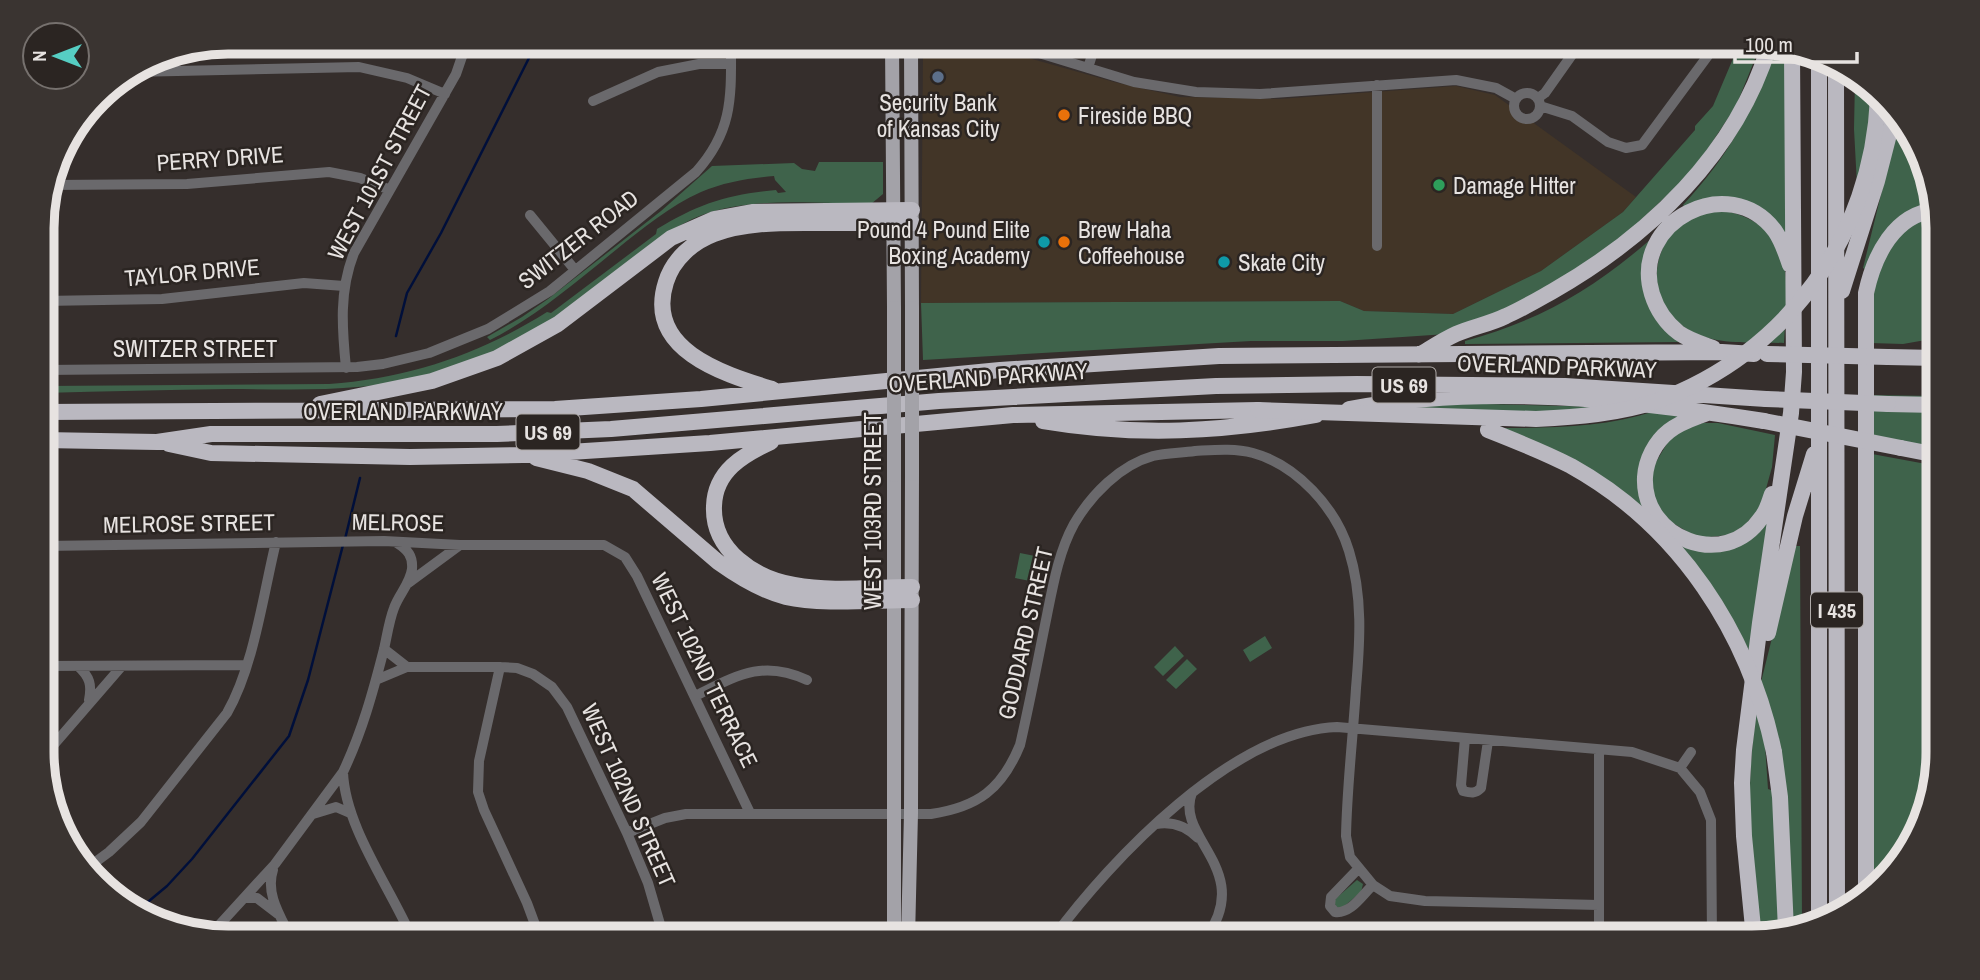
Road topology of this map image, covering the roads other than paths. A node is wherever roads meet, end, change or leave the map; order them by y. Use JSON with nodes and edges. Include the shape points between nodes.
{"nodes":[{"id":1,"x":1044,"y":54,"type":"edge"},
{"id":2,"x":1092,"y":54,"type":"edge"},
{"id":3,"x":1572,"y":54,"type":"edge"},
{"id":4,"x":1709,"y":54,"type":"edge"},
{"id":5,"x":463,"y":55,"type":"edge"},
{"id":6,"x":731,"y":55,"type":"edge"},
{"id":7,"x":892,"y":55,"type":"edge"},
{"id":8,"x":911,"y":55,"type":"edge"},
{"id":9,"x":1766,"y":55,"type":"edge"},
{"id":10,"x":1792,"y":60,"type":"edge"},
{"id":11,"x":731,"y":64,"type":"junction"},
{"id":12,"x":1088,"y":68,"type":"junction"},
{"id":13,"x":1819,"y":68,"type":"edge"},
{"id":14,"x":151,"y":72,"type":"edge"},
{"id":15,"x":1836,"y":76,"type":"edge"},
{"id":16,"x":1377,"y":85,"type":"junction"},
{"id":17,"x":445,"y":94,"type":"junction"},
{"id":18,"x":1516,"y":99,"type":"junction"},
{"id":19,"x":593,"y":101,"type":"dead end"},
{"id":20,"x":1539,"y":102,"type":"junction"},
{"id":21,"x":1877,"y":108,"type":"edge"},
{"id":22,"x":1892,"y":124,"type":"edge"},
{"id":23,"x":61,"y":185,"type":"edge"},
{"id":24,"x":390,"y":190,"type":"junction"},
{"id":25,"x":1925,"y":213,"type":"edge"},
{"id":26,"x":530,"y":215,"type":"dead end"},
{"id":27,"x":912,"y":216,"type":"junction"},
{"id":28,"x":894,"y":217,"type":"junction"},
{"id":29,"x":1377,"y":246,"type":"dead end"},
{"id":30,"x":575,"y":270,"type":"junction"},
{"id":31,"x":1796,"y":284,"type":"junction"},
{"id":32,"x":344,"y":286,"type":"junction"},
{"id":33,"x":55,"y":301,"type":"edge"},
{"id":34,"x":1837,"y":307,"type":"junction"},
{"id":35,"x":1926,"y":351,"type":"edge"},
{"id":36,"x":1722,"y":352,"type":"junction"},
{"id":37,"x":1417,"y":355,"type":"junction"},
{"id":38,"x":1907,"y":357,"type":"junction"},
{"id":39,"x":1926,"y":358,"type":"edge"},
{"id":40,"x":346,"y":368,"type":"junction"},
{"id":41,"x":55,"y":370,"type":"edge"},
{"id":42,"x":781,"y":391,"type":"junction"},
{"id":43,"x":1926,"y":405,"type":"edge"},
{"id":44,"x":55,"y":412,"type":"edge"},
{"id":45,"x":280,"y":412,"type":"junction"},
{"id":46,"x":1710,"y":412,"type":"junction"},
{"id":47,"x":1013,"y":415,"type":"junction"},
{"id":48,"x":1456,"y":415,"type":"junction"},
{"id":49,"x":782,"y":436,"type":"junction"},
{"id":50,"x":1819,"y":439,"type":"junction"},
{"id":51,"x":55,"y":440,"type":"edge"},
{"id":52,"x":157,"y":442,"type":"junction"},
{"id":53,"x":1926,"y":453,"type":"edge"},
{"id":54,"x":523,"y":455,"type":"junction"},
{"id":55,"x":1785,"y":456,"type":"junction"},
{"id":56,"x":276,"y":541,"type":"junction"},
{"id":57,"x":335,"y":541,"type":"joint"},
{"id":58,"x":395,"y":542,"type":"junction"},
{"id":59,"x":460,"y":545,"type":"junction"},
{"id":60,"x":54,"y":546,"type":"edge"},
{"id":61,"x":407,"y":584,"type":"junction"},
{"id":62,"x":894,"y":594,"type":"junction"},
{"id":63,"x":912,"y":594,"type":"junction"},
{"id":64,"x":384,"y":649,"type":"junction"},
{"id":65,"x":246,"y":665,"type":"junction"},
{"id":66,"x":54,"y":666,"type":"edge"},
{"id":67,"x":78,"y":666,"type":"junction"},
{"id":68,"x":121,"y":667,"type":"junction"},
{"id":69,"x":407,"y":667,"type":"junction"},
{"id":70,"x":500,"y":667,"type":"junction"},
{"id":71,"x":376,"y":680,"type":"junction"},
{"id":72,"x":807,"y":680,"type":"dead end"},
{"id":73,"x":1752,"y":690,"type":"junction"},
{"id":74,"x":695,"y":696,"type":"junction"},
{"id":75,"x":88,"y":703,"type":"junction"},
{"id":76,"x":1354,"y":727,"type":"junction"},
{"id":77,"x":1465,"y":738,"type":"junction"},
{"id":78,"x":1488,"y":740,"type":"junction"},
{"id":79,"x":54,"y":744,"type":"edge"},
{"id":80,"x":1599,"y":750,"type":"junction"},
{"id":81,"x":1691,"y":752,"type":"dead end"},
{"id":82,"x":1680,"y":768,"type":"junction"},
{"id":83,"x":343,"y":772,"type":"junction"},
{"id":84,"x":1193,"y":791,"type":"junction"},
{"id":85,"x":350,"y":813,"type":"junction"},
{"id":86,"x":750,"y":813,"type":"junction"},
{"id":87,"x":895,"y":813,"type":"junction"},
{"id":88,"x":911,"y":813,"type":"junction"},
{"id":89,"x":311,"y":815,"type":"junction"},
{"id":90,"x":1157,"y":824,"type":"junction"},
{"id":91,"x":627,"y":833,"type":"junction"},
{"id":92,"x":1203,"y":843,"type":"junction"},
{"id":93,"x":94,"y":863,"type":"edge"},
{"id":94,"x":275,"y":864,"type":"junction"},
{"id":95,"x":1358,"y":869,"type":"junction"},
{"id":96,"x":1866,"y":882,"type":"edge"},
{"id":97,"x":1373,"y":885,"type":"junction"},
{"id":98,"x":245,"y":898,"type":"junction"},
{"id":99,"x":1837,"y":903,"type":"edge"},
{"id":100,"x":1599,"y":905,"type":"junction"},
{"id":101,"x":1819,"y":912,"type":"edge"},
{"id":102,"x":280,"y":915,"type":"junction"},
{"id":103,"x":1786,"y":922,"type":"edge"},
{"id":104,"x":219,"y":925,"type":"edge"},
{"id":105,"x":1063,"y":925,"type":"edge"},
{"id":106,"x":1214,"y":925,"type":"edge"},
{"id":107,"x":1599,"y":925,"type":"edge"},
{"id":108,"x":1712,"y":925,"type":"edge"},
{"id":109,"x":1753,"y":925,"type":"edge"},
{"id":110,"x":285,"y":926,"type":"edge"},
{"id":111,"x":406,"y":926,"type":"edge"},
{"id":112,"x":535,"y":926,"type":"edge"},
{"id":113,"x":660,"y":926,"type":"edge"},
{"id":114,"x":901,"y":926,"type":"edge"},
{"id":115,"x":902,"y":926,"type":"edge"}],
"edges":[{"from":1,"to":12,"type":"street"},
{"from":2,"to":12,"type":"street"},
{"from":3,"to":20,"type":"street"},
{"from":4,"to":20,"type":"street","via":[[1642,145],[1626,148],[1608,142],[1572,116]]},
{"from":5,"to":17,"type":"street","name":"WEST 101ST STREET"},
{"from":6,"to":11,"type":"street","name":"SWITZER ROAD"},
{"from":7,"to":28,"type":"main road","name":"WEST 103RD STREET"},
{"from":8,"to":27,"type":"main road","name":"WEST 103RD STREET"},
{"from":9,"to":37,"type":"highway","via":[[1753,89],[1722,142],[1680,194],[1632,239],[1527,306],[1455,334]]},
{"from":10,"to":31,"type":"highway"},
{"from":11,"to":19,"type":"street","via":[[689,65],[657,72]]},
{"from":11,"to":30,"type":"street","name":"SWITZER ROAD","via":[[728,118],[709,158]]},
{"from":12,"to":16,"type":"street","via":[[1134,82],[1236,95]]},
{"from":13,"to":50,"type":"highway","number":"I 435"},
{"from":14,"to":17,"type":"street","via":[[359,67],[399,75]]},
{"from":15,"to":34,"type":"highway","number":"I 435"},
{"from":16,"to":18,"type":"street","via":[[1455,80],[1496,88]]},
{"from":16,"to":29,"type":"street"},
{"from":17,"to":24,"type":"street","name":"WEST 101ST STREET"},
{"from":18,"to":20,"type":"street","via":[[1527,93]]},
{"from":18,"to":20,"type":"street","via":[[1516,111],[1525,119],[1534,117]]},
{"from":21,"to":48,"type":"highway","bridge":true,"via":[[1867,177],[1846,232],[1802,301],[1754,348],[1708,378],[1655,401],[1605,414],[1559,418]]},
{"from":22,"to":34,"type":"highway"},
{"from":23,"to":24,"type":"street","name":"PERRY DRIVE","via":[[187,184],[329,172]]},
{"from":24,"to":32,"type":"street","name":"WEST 101ST STREET","via":[[354,253]]},
{"from":25,"to":96,"type":"highway","via":[[1895,230],[1878,253],[1866,293]]},
{"from":26,"to":30,"type":"street"},
{"from":27,"to":28,"type":"highway"},
{"from":27,"to":63,"type":"main road","name":"WEST 103RD STREET","bridge":true},
{"from":28,"to":42,"type":"highway","via":[[734,229],[700,241],[674,265],[663,308],[680,344],[724,374]]},
{"from":28,"to":45,"type":"highway","via":[[752,212],[700,223],[656,248],[549,331],[487,363],[421,384]]},
{"from":28,"to":62,"type":"main road","name":"WEST 103RD STREET","bridge":true},
{"from":30,"to":40,"type":"street","name":"SWITZER ROAD","via":[[488,330],[411,358]]},
{"from":31,"to":36,"type":"highway","via":[[1780,240],[1770,225],[1753,213],[1717,204],[1677,218],[1656,244],[1649,275],[1653,296],[1661,314],[1680,334]]},
{"from":31,"to":55,"type":"highway","via":[[1794,372]]},
{"from":32,"to":33,"type":"street","name":"TAYLOR DRIVE","via":[[304,283],[162,299]]},
{"from":32,"to":40,"type":"street","name":"WEST 101ST STREET"},
{"from":34,"to":99,"type":"highway","number":"I 435"},
{"from":35,"to":38,"type":"highway"},
{"from":36,"to":37,"type":"highway","name":"OVERLAND PARKWAY","number":"US 69"},
{"from":36,"to":38,"type":"highway","name":"OVERLAND PARKWAY","number":"US 69","bridge":true},
{"from":37,"to":42,"type":"highway","name":"OVERLAND PARKWAY","number":"US 69","via":[[1219,356]]},
{"from":38,"to":39,"type":"highway","name":"OVERLAND PARKWAY","number":"US 69"},
{"from":40,"to":41,"type":"street","name":"SWITZER STREET"},
{"from":42,"to":45,"type":"highway","name":"OVERLAND PARKWAY","number":"US 69","via":[[555,409]]},
{"from":43,"to":52,"type":"highway","name":"OVERLAND PARKWAY","number":"US 69","bridge":true,"via":[[1565,386],[1216,386],[939,401],[611,429],[497,434],[211,434]]},
{"from":44,"to":45,"type":"highway","name":"OVERLAND PARKWAY","number":"US 69"},
{"from":46,"to":47,"type":"highway","via":[[1546,397],[1436,397],[1206,431],[1075,426]]},
{"from":46,"to":53,"type":"highway","bridge":true},
{"from":46,"to":55,"type":"highway","via":[[1666,433],[1647,464],[1650,506],[1659,522],[1683,540],[1717,545],[1752,528],[1767,508]]},
{"from":47,"to":48,"type":"highway","bridge":true,"via":[[1258,410]]},
{"from":47,"to":49,"type":"highway"},
{"from":48,"to":103,"type":"highway","bridge":true,"via":[[1573,467],[1619,498],[1666,540],[1709,593],[1741,648],[1760,696],[1774,752]]},
{"from":49,"to":54,"type":"highway"},
{"from":49,"to":62,"type":"highway","via":[[743,455],[722,477],[714,497],[714,515],[724,544],[740,562],[785,583]]},
{"from":50,"to":73,"type":"highway"},
{"from":50,"to":101,"type":"highway","number":"I 435"},
{"from":51,"to":52,"type":"highway","name":"OVERLAND PARKWAY","number":"US 69"},
{"from":52,"to":54,"type":"highway","via":[[211,453]]},
{"from":54,"to":62,"type":"highway","via":[[588,471],[632,489],[718,562],[774,593],[802,599]]},
{"from":55,"to":73,"type":"highway"},
{"from":56,"to":57,"type":"street","name":"MELROSE STREET"},
{"from":56,"to":60,"type":"street","name":"MELROSE STREET"},
{"from":56,"to":65,"type":"street"},
{"from":57,"to":58,"type":"street","name":"MELROSE"},
{"from":58,"to":59,"type":"street","name":"MELROSE"},
{"from":58,"to":61,"type":"street","via":[[407,549],[411,558]]},
{"from":59,"to":61,"type":"street"},
{"from":59,"to":74,"type":"street","name":"WEST 102ND TERRACE","via":[[604,545],[616,550],[637,576]]},
{"from":61,"to":64,"type":"street","via":[[394,607]]},
{"from":62,"to":63,"type":"highway"},
{"from":62,"to":87,"type":"main road","name":"WEST 103RD STREET"},
{"from":63,"to":88,"type":"main road","name":"WEST 103RD STREET"},
{"from":64,"to":69,"type":"street"},
{"from":64,"to":71,"type":"street"},
{"from":65,"to":68,"type":"street"},
{"from":65,"to":93,"type":"street","via":[[232,703],[210,735],[141,821]]},
{"from":66,"to":67,"type":"street"},
{"from":67,"to":68,"type":"street"},
{"from":67,"to":75,"type":"street","via":[[88,674]]},
{"from":68,"to":75,"type":"street"},
{"from":69,"to":70,"type":"street","name":"WEST 102ND STREET"},
{"from":69,"to":71,"type":"street"},
{"from":70,"to":91,"type":"street","name":"WEST 102ND STREET","via":[[533,674],[563,700]]},
{"from":70,"to":112,"type":"street","via":[[479,761],[478,792]]},
{"from":71,"to":83,"type":"street"},
{"from":72,"to":74,"type":"street","via":[[782,670],[754,671]]},
{"from":73,"to":109,"type":"highway","via":[[1742,783]]},
{"from":74,"to":86,"type":"street","name":"WEST 102ND TERRACE"},
{"from":75,"to":79,"type":"street"},
{"from":76,"to":77,"type":"street"},
{"from":76,"to":84,"type":"street","via":[[1322,727],[1286,737]]},
{"from":76,"to":88,"type":"street","name":"GODDARD STREET","via":[[1361,630],[1356,576],[1340,525],[1301,480],[1253,453],[1218,449],[1152,456],[1128,467],[1102,488],[1075,523],[1057,573],[1013,763],[993,789],[967,806]]},
{"from":76,"to":95,"type":"street","name":"GODDARD STREET","via":[[1346,836],[1350,858]]},
{"from":77,"to":78,"type":"street"},
{"from":77,"to":78,"type":"street","via":[[1461,785],[1471,793],[1481,788]]},
{"from":78,"to":80,"type":"street"},
{"from":80,"to":82,"type":"street","via":[[1632,752]]},
{"from":80,"to":100,"type":"street"},
{"from":81,"to":82,"type":"street"},
{"from":82,"to":108,"type":"street","via":[[1700,792],[1711,820]]},
{"from":83,"to":85,"type":"street"},
{"from":83,"to":89,"type":"street"},
{"from":84,"to":90,"type":"street"},
{"from":84,"to":92,"type":"street","via":[[1189,814]]},
{"from":85,"to":89,"type":"street","via":[[336,807]]},
{"from":85,"to":111,"type":"street"},
{"from":86,"to":87,"type":"street","name":"GODDARD STREET"},
{"from":86,"to":91,"type":"street","name":"GODDARD STREET","via":[[686,814]]},
{"from":87,"to":88,"type":"street","name":"GODDARD STREET"},
{"from":87,"to":114,"type":"main road","name":"WEST 103RD STREET"},
{"from":88,"to":115,"type":"main road","name":"WEST 103RD STREET"},
{"from":89,"to":94,"type":"street"},
{"from":90,"to":92,"type":"street","via":[[1178,825]]},
{"from":90,"to":105,"type":"street","via":[[1088,892]]},
{"from":91,"to":113,"type":"street","name":"WEST 102ND STREET"},
{"from":92,"to":106,"type":"street","via":[[1220,878]]},
{"from":94,"to":98,"type":"street"},
{"from":94,"to":102,"type":"street","via":[[270,890]]},
{"from":95,"to":97,"type":"street"},
{"from":95,"to":97,"type":"street","via":[[1331,897],[1335,912],[1351,907]]},
{"from":97,"to":100,"type":"street","via":[[1390,896],[1425,901]]},
{"from":98,"to":102,"type":"street","via":[[257,898]]},
{"from":98,"to":104,"type":"street"},
{"from":100,"to":107,"type":"street"},
{"from":102,"to":110,"type":"street"}]}
